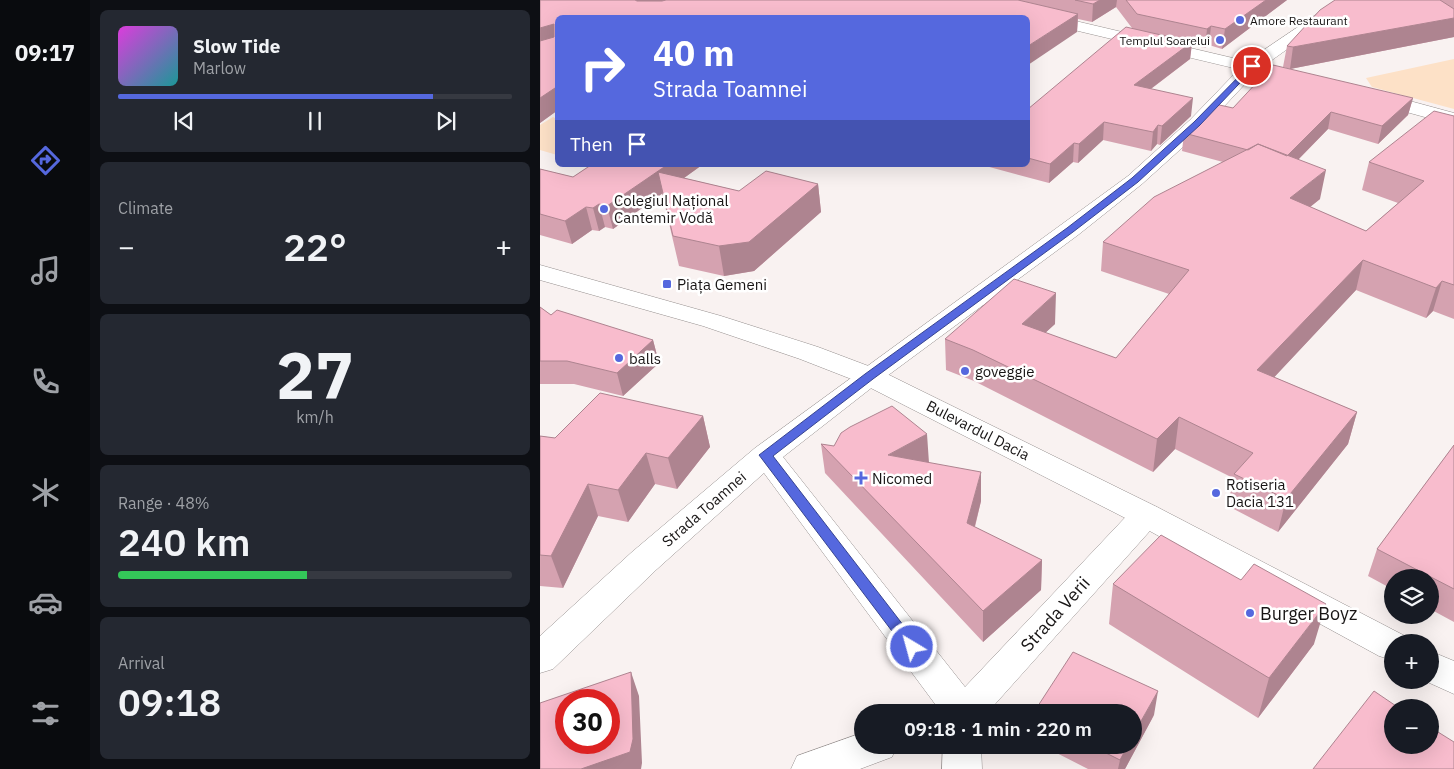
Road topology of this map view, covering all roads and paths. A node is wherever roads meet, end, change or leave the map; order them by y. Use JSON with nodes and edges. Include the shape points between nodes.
{"nodes":[{"id":1,"x":966,"y":0,"type":"edge"},
{"id":2,"x":1348,"y":0,"type":"edge"},
{"id":3,"x":1252,"y":66,"type":"junction"},
{"id":4,"x":1325,"y":85,"type":"edge"},
{"id":5,"x":1353,"y":92,"type":"edge"},
{"id":6,"x":1454,"y":119,"type":"edge"},
{"id":7,"x":540,"y":272,"type":"edge"},
{"id":8,"x":869,"y":376,"type":"junction"},
{"id":9,"x":766,"y":455,"type":"junction"},
{"id":10,"x":1146,"y":515,"type":"junction"},
{"id":11,"x":1384,"y":642,"type":"edge"},
{"id":12,"x":540,"y":658,"type":"edge"},
{"id":13,"x":1439,"y":671,"type":"edge"},
{"id":14,"x":1454,"y":679,"type":"edge"},
{"id":15,"x":957,"y":704,"type":"edge"},
{"id":16,"x":970,"y":704,"type":"edge"},
{"id":17,"x":854,"y":754,"type":"edge"},
{"id":18,"x":962,"y":754,"type":"edge"},
{"id":19,"x":811,"y":769,"type":"edge"},
{"id":20,"x":962,"y":769,"type":"edge"}],
"edges":[{"from":1,"to":3,"type":"street"},
{"from":2,"to":3,"type":"street","name":"Strada Toamnei"},
{"from":3,"to":4,"type":"street"},
{"from":3,"to":8,"type":"street","name":"Strada Toamnei","via":[[1197,124],[1135,180]]},
{"from":5,"to":6,"type":"street"},
{"from":7,"to":8,"type":"street","name":"Bulevardul Dacia","via":[[712,321]]},
{"from":8,"to":9,"type":"street","name":"Strada Toamnei"},
{"from":8,"to":10,"type":"street","name":"Bulevardul Dacia"},
{"from":9,"to":12,"type":"street","name":"Strada Toamnei"},
{"from":9,"to":15,"type":"street"},
{"from":10,"to":11,"type":"street","name":"Bulevardul Dacia"},
{"from":10,"to":16,"type":"street","name":"Strada Verii"},
{"from":13,"to":14,"type":"street"},
{"from":17,"to":19,"type":"street"},
{"from":18,"to":20,"type":"street"}]}
